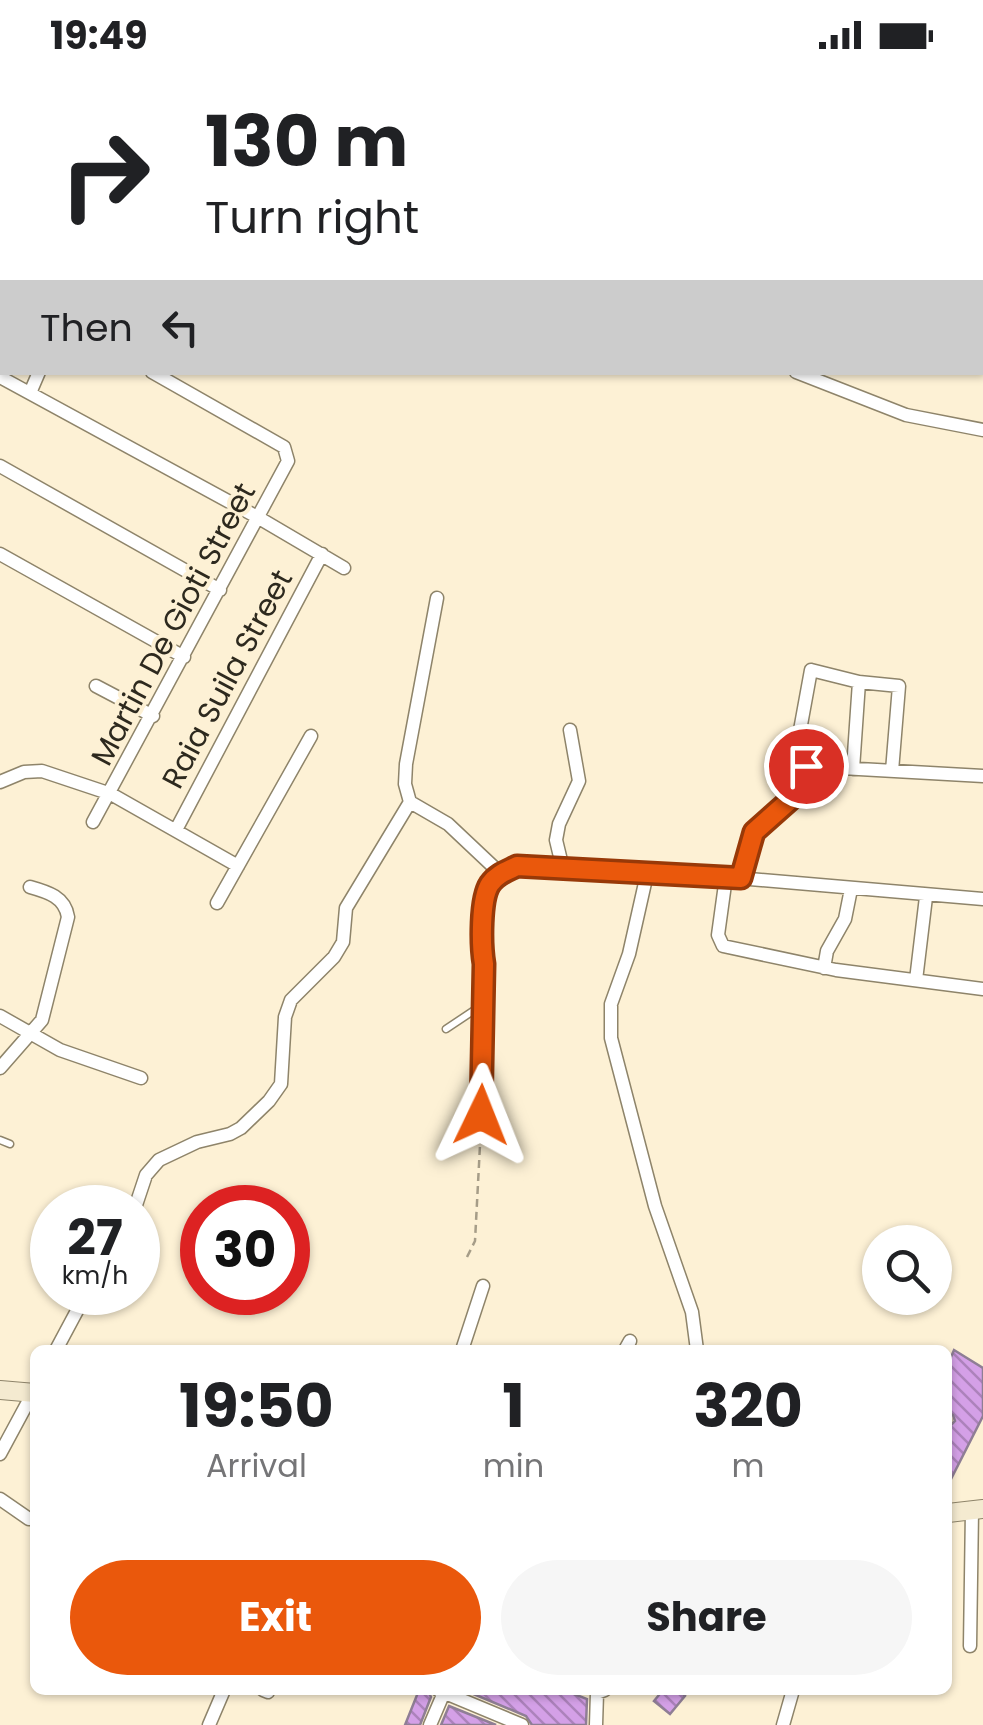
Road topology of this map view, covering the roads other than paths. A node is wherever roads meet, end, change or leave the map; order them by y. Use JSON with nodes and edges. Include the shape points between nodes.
{"nodes":[{"id":1,"x":38,"y":375,"type":"edge"},
{"id":2,"x":157,"y":375,"type":"edge"},
{"id":3,"x":804,"y":375,"type":"edge"},
{"id":4,"x":0,"y":377,"type":"edge"},
{"id":5,"x":30,"y":393,"type":"junction"},
{"id":6,"x":983,"y":430,"type":"edge"},
{"id":7,"x":0,"y":466,"type":"edge"},
{"id":8,"x":259,"y":518,"type":"junction"},
{"id":9,"x":0,"y":554,"type":"edge"},
{"id":10,"x":322,"y":554,"type":"junction"},
{"id":11,"x":344,"y":568,"type":"dead end"},
{"id":12,"x":220,"y":590,"type":"junction"},
{"id":13,"x":437,"y":598,"type":"dead end"},
{"id":14,"x":184,"y":657,"type":"junction"},
{"id":15,"x":859,"y":682,"type":"junction"},
{"id":16,"x":96,"y":686,"type":"dead end"},
{"id":17,"x":153,"y":716,"type":"junction"},
{"id":18,"x":570,"y":730,"type":"dead end"},
{"id":19,"x":311,"y":736,"type":"dead end"},
{"id":20,"x":806,"y":766,"type":"junction"},
{"id":21,"x":853,"y":768,"type":"junction"},
{"id":22,"x":892,"y":771,"type":"junction"},
{"id":23,"x":983,"y":776,"type":"edge"},
{"id":24,"x":0,"y":782,"type":"edge"},
{"id":25,"x":111,"y":794,"type":"junction"},
{"id":26,"x":410,"y":802,"type":"junction"},
{"id":27,"x":93,"y":822,"type":"dead end"},
{"id":28,"x":176,"y":828,"type":"junction"},
{"id":29,"x":238,"y":866,"type":"junction"},
{"id":30,"x":563,"y":869,"type":"junction"},
{"id":31,"x":500,"y":874,"type":"junction"},
{"id":32,"x":647,"y":874,"type":"junction"},
{"id":33,"x":726,"y":877,"type":"junction"},
{"id":34,"x":741,"y":878,"type":"junction"},
{"id":35,"x":30,"y":886,"type":"dead end"},
{"id":36,"x":851,"y":889,"type":"junction"},
{"id":37,"x":926,"y":896,"type":"junction"},
{"id":38,"x":983,"y":900,"type":"edge"},
{"id":39,"x":217,"y":903,"type":"dead end"},
{"id":40,"x":824,"y":968,"type":"junction"},
{"id":41,"x":916,"y":980,"type":"junction"},
{"id":42,"x":983,"y":988,"type":"edge"},
{"id":43,"x":482,"y":1005,"type":"junction"},
{"id":44,"x":0,"y":1016,"type":"edge"},
{"id":45,"x":446,"y":1030,"type":"dead end"},
{"id":46,"x":28,"y":1032,"type":"junction"},
{"id":47,"x":0,"y":1068,"type":"edge"},
{"id":48,"x":141,"y":1078,"type":"dead end"},
{"id":49,"x":481,"y":1115,"type":"road end"},
{"id":50,"x":0,"y":1140,"type":"edge"},
{"id":51,"x":10,"y":1144,"type":"dead end"},
{"id":52,"x":143,"y":1185,"type":"edge"},
{"id":53,"x":483,"y":1286,"type":"dead end"},
{"id":54,"x":75,"y":1315,"type":"edge"},
{"id":55,"x":59,"y":1345,"type":"edge"},
{"id":56,"x":464,"y":1345,"type":"edge"},
{"id":57,"x":696,"y":1345,"type":"edge"},
{"id":58,"x":0,"y":1390,"type":"edge"},
{"id":59,"x":30,"y":1392,"type":"edge"},
{"id":60,"x":30,"y":1399,"type":"edge"},
{"id":61,"x":0,"y":1454,"type":"edge"},
{"id":62,"x":0,"y":1498,"type":"edge"},
{"id":63,"x":978,"y":1510,"type":"edge"},
{"id":64,"x":952,"y":1513,"type":"edge"},
{"id":65,"x":30,"y":1519,"type":"dead end"},
{"id":66,"x":970,"y":1646,"type":"dead end"},
{"id":67,"x":222,"y":1695,"type":"edge"},
{"id":68,"x":441,"y":1695,"type":"edge"},
{"id":69,"x":452,"y":1695,"type":"edge"},
{"id":70,"x":598,"y":1695,"type":"edge"},
{"id":71,"x":792,"y":1695,"type":"edge"},
{"id":72,"x":209,"y":1725,"type":"edge"},
{"id":73,"x":430,"y":1725,"type":"edge"},
{"id":74,"x":522,"y":1725,"type":"edge"},
{"id":75,"x":596,"y":1725,"type":"edge"},
{"id":76,"x":783,"y":1725,"type":"edge"}],
"edges":[{"from":1,"to":5,"type":"street"},
{"from":2,"to":8,"type":"street","name":"Martin De Gioti Street","via":[[284,447],[288,462]]},
{"from":3,"to":6,"type":"street","via":[[906,415]]},
{"from":4,"to":5,"type":"street"},
{"from":5,"to":8,"type":"street"},
{"from":7,"to":12,"type":"street"},
{"from":8,"to":10,"type":"street"},
{"from":8,"to":12,"type":"street","name":"Martin De Gioti Street"},
{"from":9,"to":14,"type":"street"},
{"from":10,"to":11,"type":"street"},
{"from":10,"to":28,"type":"street","name":"Raia Suila Street"},
{"from":12,"to":14,"type":"street","name":"Martin De Gioti Street"},
{"from":13,"to":26,"type":"street","via":[[406,764]]},
{"from":14,"to":17,"type":"street","name":"Martin De Gioti Street"},
{"from":15,"to":20,"type":"street","via":[[811,670],[794,763]]},
{"from":15,"to":21,"type":"street"},
{"from":15,"to":22,"type":"street","via":[[900,686]]},
{"from":16,"to":17,"type":"street"},
{"from":17,"to":25,"type":"street","name":"Martin De Gioti Street"},
{"from":18,"to":30,"type":"street","via":[[579,781],[556,840]]},
{"from":19,"to":29,"type":"street"},
{"from":20,"to":21,"type":"street"},
{"from":20,"to":34,"type":"street","via":[[790,800],[754,832]]},
{"from":21,"to":22,"type":"street"},
{"from":22,"to":23,"type":"street"},
{"from":24,"to":25,"type":"street","via":[[42,771]]},
{"from":25,"to":27,"type":"street","name":"Martin De Gioti Street"},
{"from":25,"to":28,"type":"street"},
{"from":26,"to":31,"type":"street","via":[[448,824]]},
{"from":26,"to":52,"type":"street","via":[[346,908],[343,942],[334,958],[291,1000],[275,1093],[241,1128],[159,1160]]},
{"from":28,"to":29,"type":"street"},
{"from":29,"to":39,"type":"street"},
{"from":30,"to":31,"type":"street","via":[[517,866]]},
{"from":30,"to":32,"type":"street"},
{"from":31,"to":43,"type":"street","via":[[485,902]]},
{"from":32,"to":33,"type":"street"},
{"from":32,"to":57,"type":"street","via":[[611,1004],[612,1038]]},
{"from":33,"to":34,"type":"street"},
{"from":33,"to":40,"type":"street","via":[[718,935],[723,946]]},
{"from":34,"to":36,"type":"street"},
{"from":35,"to":46,"type":"street","via":[[62,902],[68,918],[46,1012]]},
{"from":36,"to":37,"type":"street"},
{"from":36,"to":40,"type":"street"},
{"from":37,"to":38,"type":"street"},
{"from":37,"to":41,"type":"street"},
{"from":40,"to":41,"type":"street"},
{"from":41,"to":42,"type":"street"},
{"from":43,"to":45,"type":"lane"},
{"from":43,"to":49,"type":"street"},
{"from":44,"to":46,"type":"street"},
{"from":46,"to":47,"type":"street"},
{"from":46,"to":48,"type":"street"},
{"from":50,"to":51,"type":"lane"},
{"from":53,"to":56,"type":"street"},
{"from":54,"to":55,"type":"street"},
{"from":58,"to":59,"type":"street"},
{"from":60,"to":61,"type":"street"},
{"from":62,"to":65,"type":"street"},
{"from":63,"to":64,"type":"street"},
{"from":63,"to":66,"type":"street"},
{"from":67,"to":72,"type":"street"},
{"from":68,"to":73,"type":"street"},
{"from":69,"to":74,"type":"street"},
{"from":70,"to":75,"type":"street"},
{"from":71,"to":76,"type":"street"}]}
